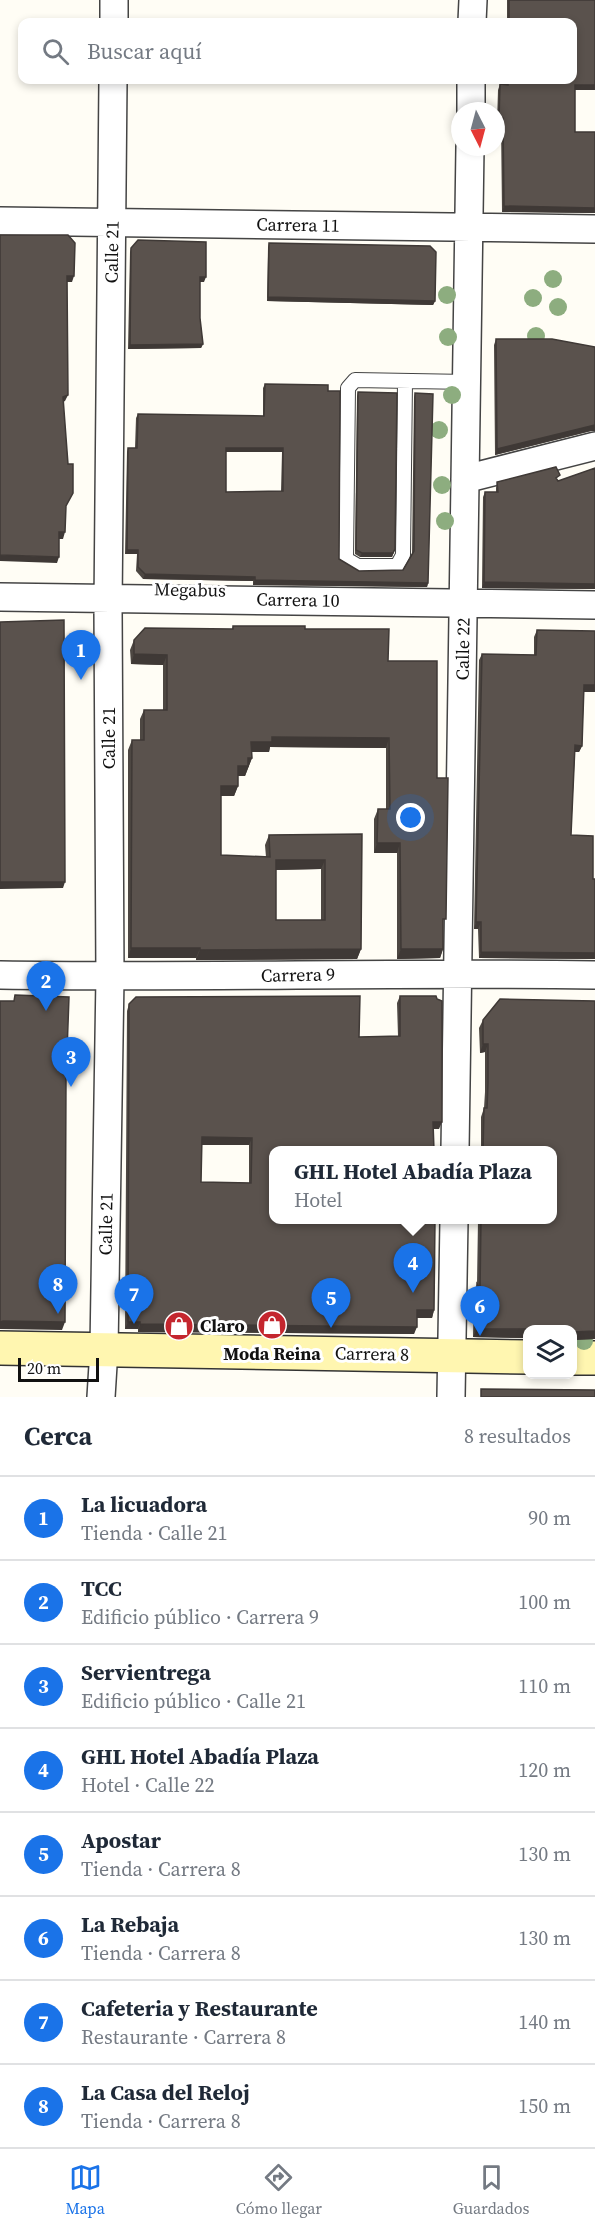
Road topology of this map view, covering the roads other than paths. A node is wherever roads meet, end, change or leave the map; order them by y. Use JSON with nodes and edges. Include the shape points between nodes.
{"nodes":[{"id":1,"x":114,"y":0,"type":"edge"},
{"id":2,"x":472,"y":0,"type":"edge"},
{"id":3,"x":114,"y":18,"type":"edge"},
{"id":4,"x":472,"y":18,"type":"edge"},
{"id":5,"x":113,"y":84,"type":"edge"},
{"id":6,"x":471,"y":84,"type":"edge"},
{"id":7,"x":471,"y":102,"type":"edge"},
{"id":8,"x":470,"y":156,"type":"edge"},
{"id":9,"x":0,"y":221,"type":"edge"},
{"id":10,"x":112,"y":222,"type":"junction"},
{"id":11,"x":469,"y":227,"type":"junction"},
{"id":12,"x":595,"y":229,"type":"edge"},
{"id":13,"x":405,"y":381,"type":"junction"},
{"id":14,"x":468,"y":382,"type":"junction"},
{"id":15,"x":595,"y":446,"type":"edge"},
{"id":16,"x":465,"y":479,"type":"junction"},
{"id":17,"x":0,"y":597,"type":"edge"},
{"id":18,"x":108,"y":602,"type":"junction"},
{"id":19,"x":595,"y":605,"type":"edge"},
{"id":20,"x":0,"y":608,"type":"edge"},
{"id":21,"x":463,"y":608,"type":"junction"},
{"id":22,"x":595,"y":616,"type":"edge"},
{"id":23,"x":459,"y":973,"type":"junction"},
{"id":24,"x":0,"y":975,"type":"edge"},
{"id":25,"x":595,"y":975,"type":"edge"},
{"id":26,"x":110,"y":977,"type":"junction"},
{"id":27,"x":455,"y":1146,"type":"edge"},
{"id":28,"x":454,"y":1224,"type":"edge"},
{"id":29,"x":0,"y":1348,"type":"edge"},
{"id":30,"x":104,"y":1348,"type":"junction"},
{"id":31,"x":451,"y":1355,"type":"junction"},
{"id":32,"x":523,"y":1357,"type":"edge"},
{"id":33,"x":577,"y":1358,"type":"edge"},
{"id":34,"x":595,"y":1358,"type":"edge"},
{"id":35,"x":101,"y":1397,"type":"edge"},
{"id":36,"x":451,"y":1397,"type":"edge"}],
"edges":[{"from":1,"to":3,"type":"street"},
{"from":2,"to":4,"type":"street"},
{"from":5,"to":10,"type":"street","name":"Calle 21"},
{"from":6,"to":7,"type":"street"},
{"from":8,"to":11,"type":"street","name":"Calle 22"},
{"from":9,"to":10,"type":"street","name":"Carrera 11"},
{"from":10,"to":11,"type":"street","name":"Carrera 11"},
{"from":10,"to":18,"type":"street","name":"Calle 21"},
{"from":11,"to":12,"type":"street","name":"Carrera 11"},
{"from":11,"to":14,"type":"street","name":"Calle 22"},
{"from":13,"to":13,"type":"lane","via":[[355,380],[348,388],[346,559],[358,566],[397,566],[403,555]]},
{"from":13,"to":14,"type":"lane"},
{"from":14,"to":16,"type":"street","name":"Calle 22"},
{"from":15,"to":16,"type":"street"},
{"from":16,"to":21,"type":"street","name":"Calle 22"},
{"from":17,"to":18,"type":"street","name":"Carrera 10"},
{"from":18,"to":20,"type":"lane"},
{"from":18,"to":21,"type":"street","name":"Carrera 10"},
{"from":18,"to":26,"type":"street","name":"Calle 21"},
{"from":19,"to":21,"type":"street","name":"Carrera 10"},
{"from":21,"to":22,"type":"lane"},
{"from":21,"to":23,"type":"street","name":"Calle 22"},
{"from":23,"to":25,"type":"street","name":"Carrera 9"},
{"from":23,"to":26,"type":"street","name":"Carrera 9"},
{"from":23,"to":27,"type":"street","name":"Calle 22"},
{"from":24,"to":26,"type":"street","name":"Carrera 9"},
{"from":26,"to":30,"type":"street","name":"Calle 21"},
{"from":28,"to":31,"type":"street"},
{"from":29,"to":30,"type":"main road","name":"Carrera 8"},
{"from":30,"to":31,"type":"main road","name":"Carrera 8"},
{"from":30,"to":35,"type":"street","name":"Calle 21"},
{"from":31,"to":32,"type":"main road","name":"Carrera 8"},
{"from":31,"to":36,"type":"street"},
{"from":33,"to":34,"type":"main road"}]}
